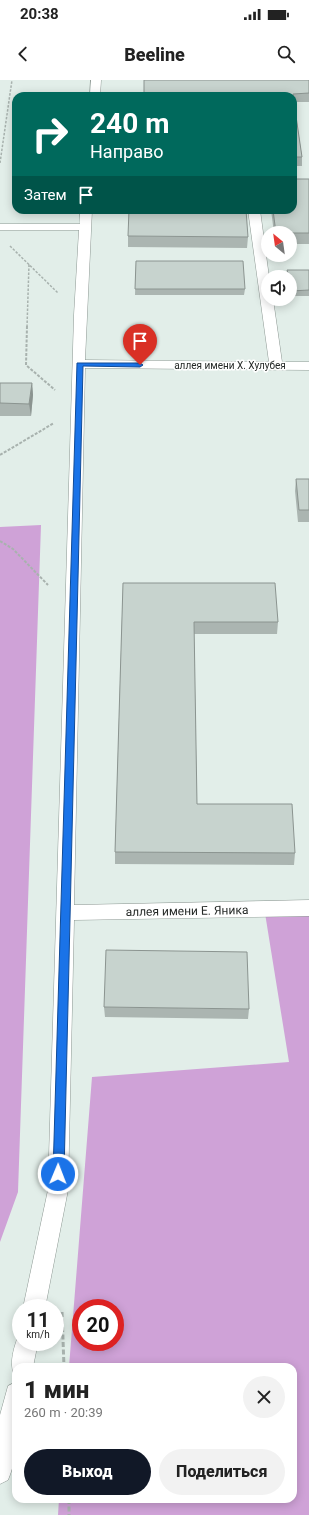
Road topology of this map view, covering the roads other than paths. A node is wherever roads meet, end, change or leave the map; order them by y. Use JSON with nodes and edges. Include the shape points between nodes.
{"nodes":[{"id":1,"x":96,"y":80,"type":"edge"},
{"id":2,"x":95,"y":92,"type":"edge"},
{"id":3,"x":86,"y":214,"type":"edge"},
{"id":4,"x":255,"y":214,"type":"edge"},
{"id":5,"x":0,"y":227,"type":"edge"},
{"id":6,"x":85,"y":227,"type":"junction"},
{"id":7,"x":79,"y":364,"type":"junction"},
{"id":8,"x":276,"y":365,"type":"junction"},
{"id":9,"x":309,"y":366,"type":"edge"},
{"id":10,"x":309,"y":908,"type":"edge"},
{"id":11,"x":65,"y":913,"type":"junction"},
{"id":12,"x":36,"y":1299,"type":"edge"},
{"id":13,"x":25,"y":1351,"type":"edge"},
{"id":14,"x":23,"y":1363,"type":"edge"},
{"id":15,"x":12,"y":1414,"type":"edge"},
{"id":16,"x":0,"y":1472,"type":"edge"}],
"edges":[{"from":1,"to":2,"type":"lane"},
{"from":3,"to":6,"type":"lane"},
{"from":4,"to":8,"type":"lane"},
{"from":5,"to":6,"type":"lane"},
{"from":6,"to":7,"type":"lane"},
{"from":7,"to":8,"type":"lane","name":"аллея имени Х. Хулубея"},
{"from":7,"to":11,"type":"lane"},
{"from":8,"to":9,"type":"lane","name":"аллея имени Х. Хулубея"},
{"from":10,"to":11,"type":"lane","name":"аллея имени Е. Яника"},
{"from":11,"to":12,"type":"lane","via":[[58,1190]]},
{"from":13,"to":14,"type":"lane"},
{"from":15,"to":16,"type":"lane"}]}
